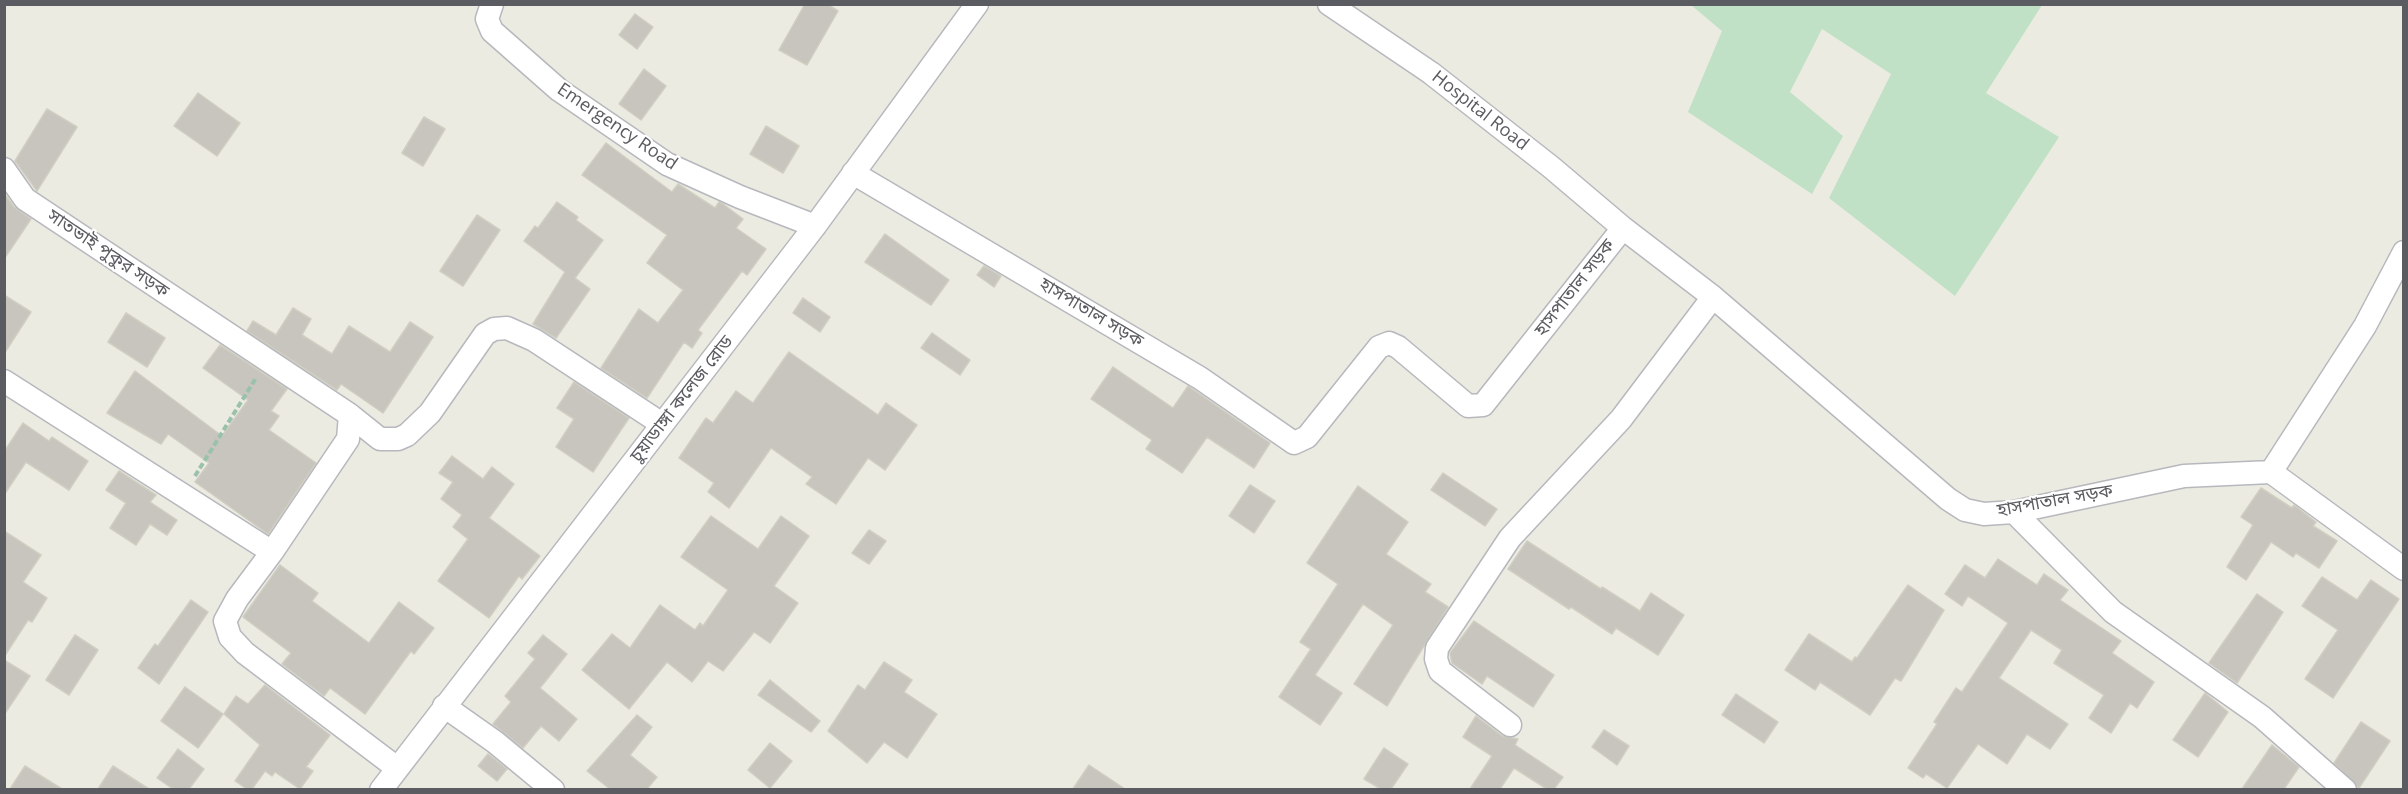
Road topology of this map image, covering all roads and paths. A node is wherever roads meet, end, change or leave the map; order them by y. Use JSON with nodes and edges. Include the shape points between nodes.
{"nodes":[{"id":1,"x":492,"y":4,"type":"edge"},
{"id":2,"x":977,"y":4,"type":"edge"},
{"id":3,"x":1329,"y":4,"type":"edge"},
{"id":4,"x":4,"y":169,"type":"edge"},
{"id":5,"x":853,"y":173,"type":"junction"},
{"id":6,"x":815,"y":226,"type":"junction"},
{"id":7,"x":1623,"y":228,"type":"junction"},
{"id":8,"x":2403,"y":252,"type":"edge"},
{"id":9,"x":1713,"y":297,"type":"junction"},
{"id":10,"x":268,"y":360,"type":"junction"},
{"id":11,"x":4,"y":381,"type":"edge"},
{"id":12,"x":350,"y":415,"type":"junction"},
{"id":13,"x":663,"y":424,"type":"junction"},
{"id":14,"x":2271,"y":472,"type":"junction"},
{"id":15,"x":184,"y":495,"type":"junction"},
{"id":16,"x":2014,"y":512,"type":"junction"},
{"id":17,"x":272,"y":552,"type":"junction"},
{"id":18,"x":2403,"y":569,"type":"edge"},
{"id":19,"x":444,"y":706,"type":"junction"},
{"id":20,"x":1510,"y":725,"type":"dead end"},
{"id":21,"x":397,"y":768,"type":"junction"},
{"id":22,"x":381,"y":789,"type":"edge"},
{"id":23,"x":554,"y":789,"type":"edge"},
{"id":24,"x":2345,"y":789,"type":"edge"}],
"edges":[{"from":1,"to":6,"type":"street","name":"Emergency Road","via":[[488,26],[559,90],[667,164]]},
{"from":2,"to":5,"type":"street","name":"চুয়াডাঙ্গা কলেজ রোড"},
{"from":3,"to":7,"type":"street","name":"Hospital Road","via":[[1431,73],[1551,166]]},
{"from":4,"to":10,"type":"street","name":"সাতভাই পুকুর সড়ক","via":[[26,199]]},
{"from":5,"to":6,"type":"street","name":"চুয়াডাঙ্গা কলেজ রোড"},
{"from":5,"to":7,"type":"street","name":"হাসপাতাল সড়ক","via":[[1200,378],[1294,443],[1307,437],[1378,347],[1389,343],[1468,406],[1483,405]]},
{"from":6,"to":13,"type":"street","name":"চুয়াডাঙ্গা কলেজ রোড"},
{"from":7,"to":9,"type":"street","name":"হাসপাতাল সড়ক"},
{"from":8,"to":14,"type":"street","via":[[2365,326]]},
{"from":9,"to":16,"type":"street","name":"হাসপাতাল সড়ক","via":[[1948,499],[1965,510],[1984,514]]},
{"from":9,"to":20,"type":"street","via":[[1621,419],[1510,538],[1437,648],[1440,671]]},
{"from":10,"to":12,"type":"street","name":"সাতভাই পুকুর সড়ক"},
{"from":10,"to":15,"type":"path"},
{"from":11,"to":15,"type":"street"},
{"from":12,"to":13,"type":"street","name":"সাতভাই পুকুর সড়ক","via":[[380,439],[407,435],[430,413],[485,334],[507,328],[534,340]]},
{"from":12,"to":17,"type":"street","via":[[348,439]]},
{"from":13,"to":19,"type":"street","name":"চুয়াডাঙ্গা কলেজ রোড"},
{"from":14,"to":16,"type":"street","name":"হাসপাতাল সড়ক","via":[[2184,476]]},
{"from":14,"to":18,"type":"street"},
{"from":15,"to":17,"type":"street"},
{"from":16,"to":24,"type":"street","via":[[2113,612],[2262,717]]},
{"from":17,"to":21,"type":"street","via":[[225,621],[230,637],[245,653]]},
{"from":19,"to":21,"type":"street","name":"চুয়াডাঙ্গা কলেজ রোড"},
{"from":19,"to":23,"type":"street"},
{"from":21,"to":22,"type":"street","name":"চুয়াডাঙ্গা কলেজ রোড"}]}
